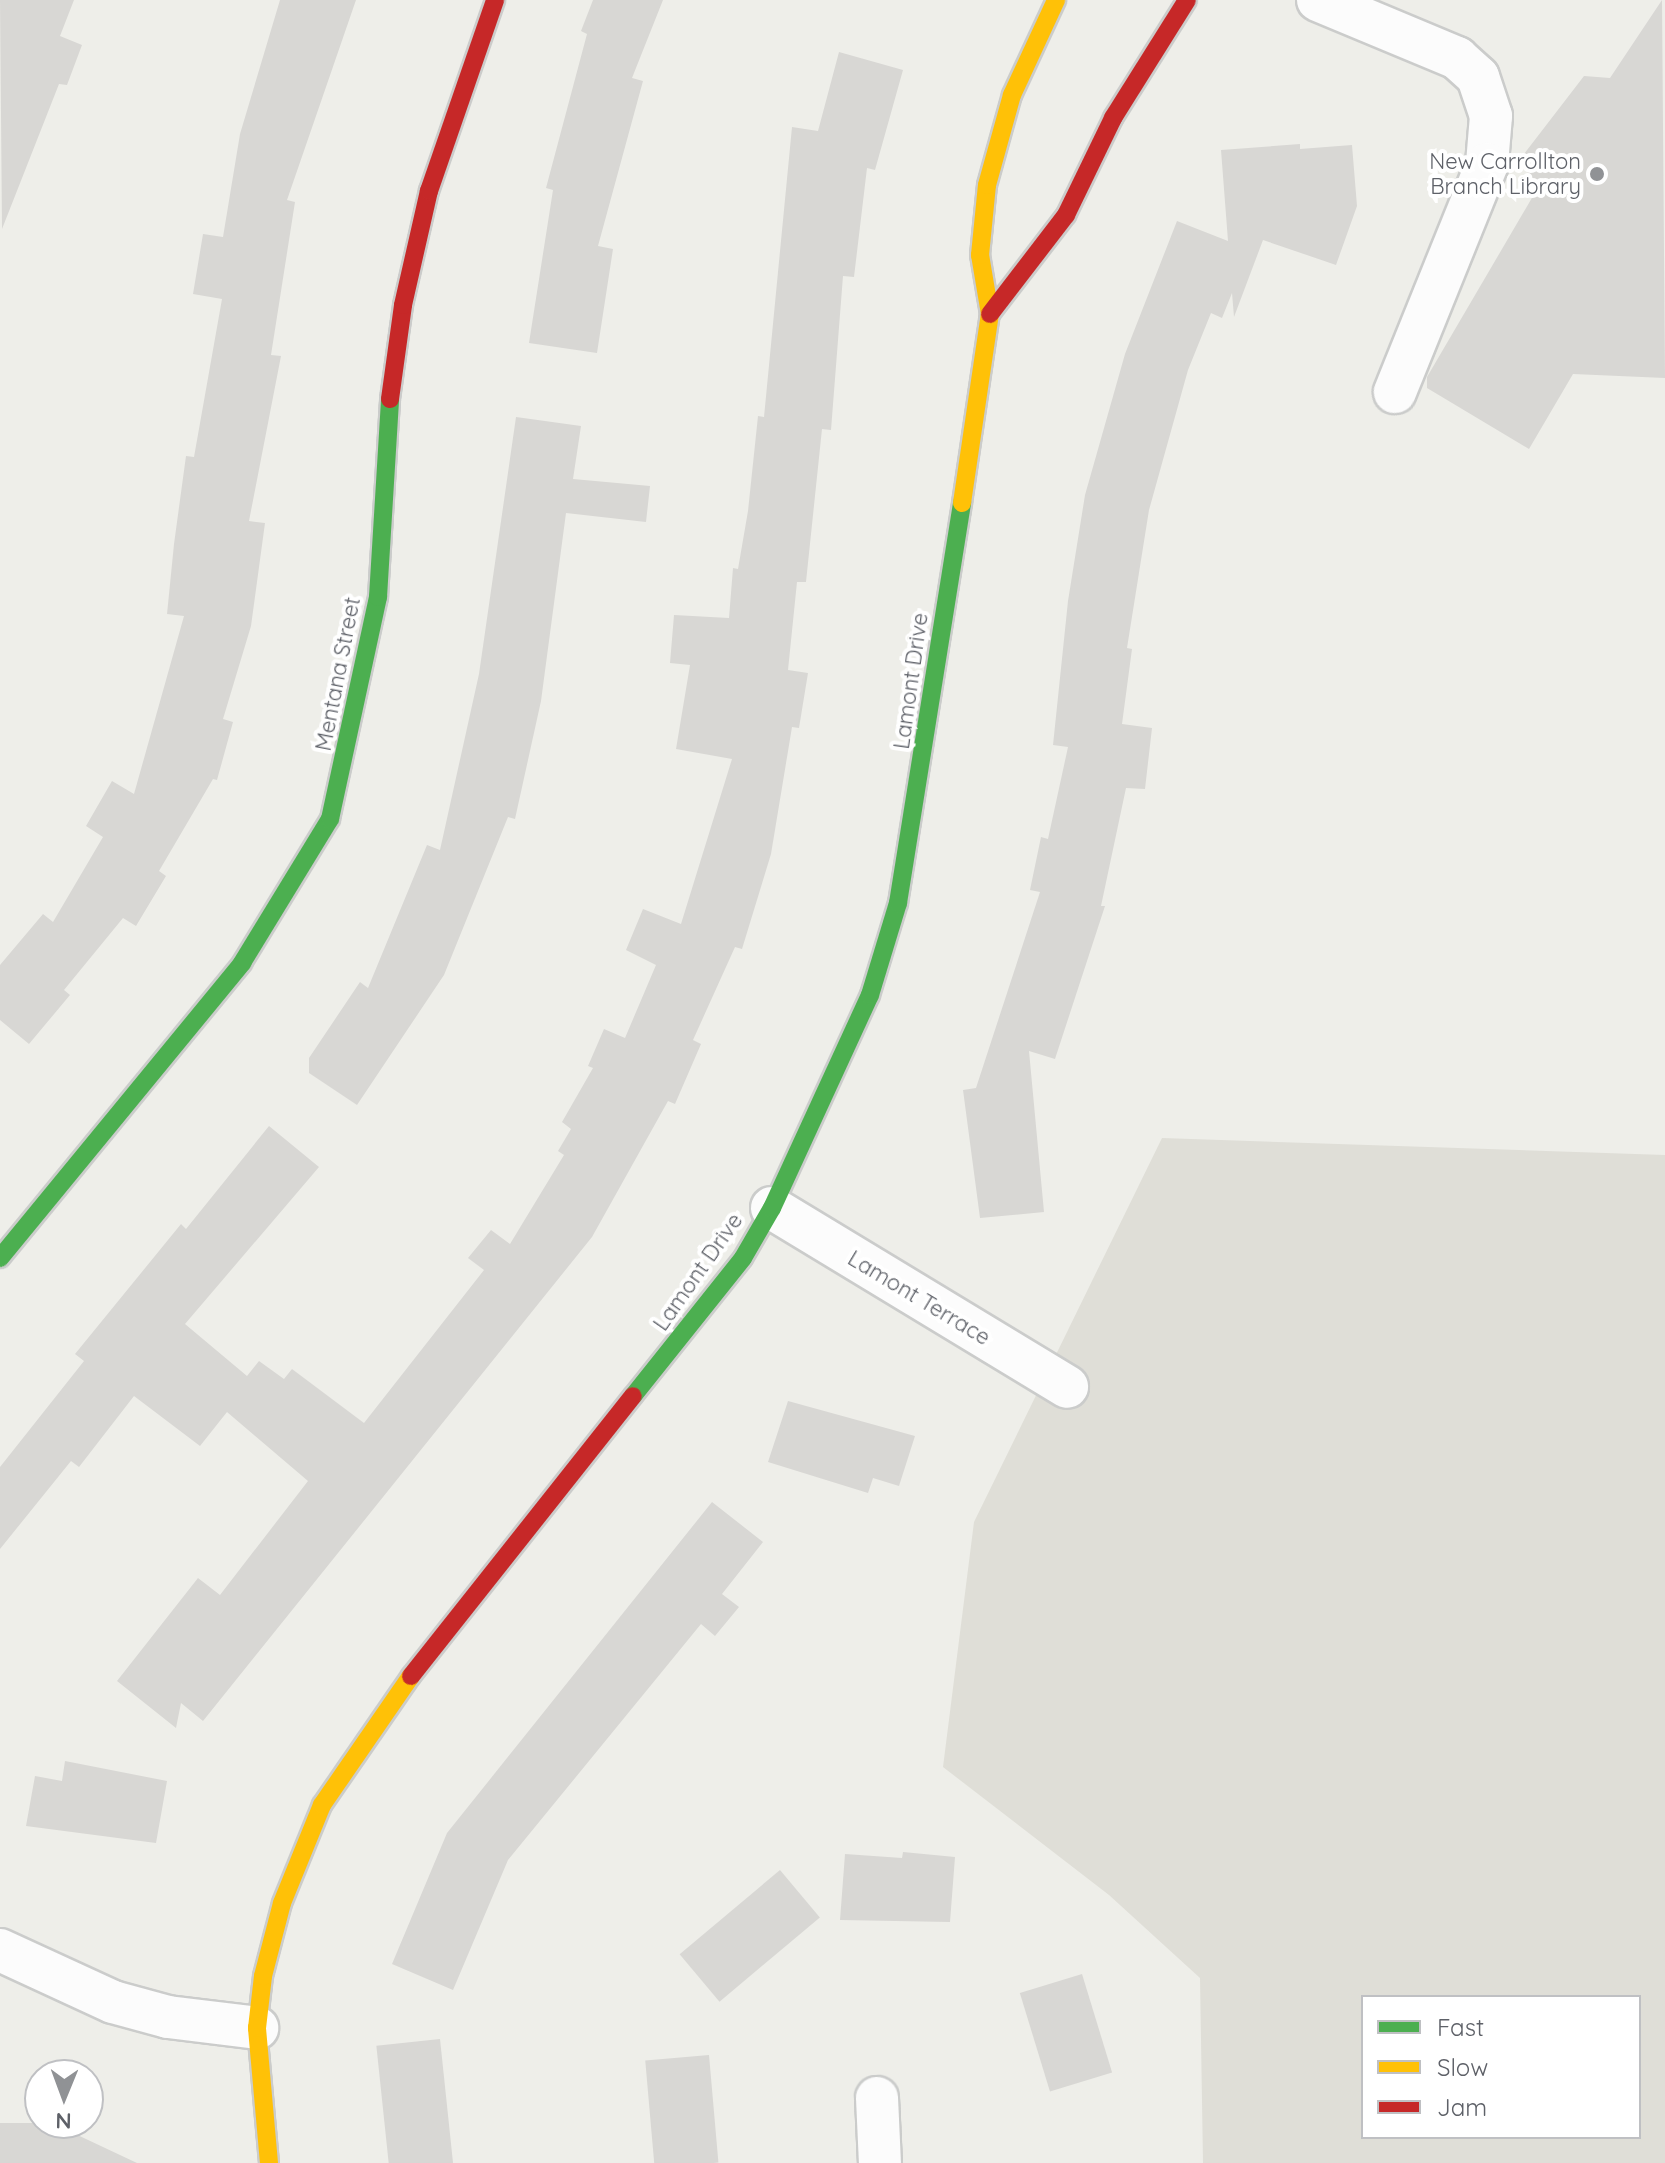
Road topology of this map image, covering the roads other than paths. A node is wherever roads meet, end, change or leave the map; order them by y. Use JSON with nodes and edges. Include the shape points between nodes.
{"nodes":[{"id":1,"x":495,"y":0,"type":"edge"},
{"id":2,"x":1056,"y":0,"type":"edge"},
{"id":3,"x":1187,"y":0,"type":"edge"},
{"id":4,"x":1318,"y":0,"type":"edge"},
{"id":5,"x":990,"y":314,"type":"junction"},
{"id":6,"x":1395,"y":392,"type":"dead end"},
{"id":7,"x":772,"y":1208,"type":"junction"},
{"id":8,"x":0,"y":1258,"type":"edge"},
{"id":9,"x":1067,"y":1387,"type":"dead end"},
{"id":10,"x":0,"y":1950,"type":"edge"},
{"id":11,"x":257,"y":2028,"type":"junction"},
{"id":12,"x":877,"y":2098,"type":"dead end"},
{"id":13,"x":269,"y":2163,"type":"edge"},
{"id":14,"x":880,"y":2163,"type":"edge"}],
"edges":[{"from":1,"to":8,"type":"street","name":"Mentana Street","via":[[429,191],[403,305],[386,430],[378,597],[330,819],[242,963]]},
{"from":2,"to":5,"type":"street","name":"Lamont Drive","via":[[1012,95],[987,185],[980,255]]},
{"from":3,"to":5,"type":"street","name":"Lamont Drive","via":[[1113,118],[1066,215]]},
{"from":4,"to":6,"type":"street","via":[[1457,58],[1478,77],[1491,116],[1487,164]]},
{"from":5,"to":7,"type":"street","name":"Lamont Drive","via":[[898,903],[870,995]]},
{"from":7,"to":9,"type":"street","name":"Lamont Terrace"},
{"from":7,"to":11,"type":"street","name":"Lamont Drive","via":[[718,1293],[352,1756],[322,1805],[282,1903],[263,1976]]},
{"from":10,"to":11,"type":"street","via":[[113,2002],[168,2017]]},
{"from":11,"to":13,"type":"street","name":"Lamont Drive"},
{"from":12,"to":14,"type":"street"}]}
